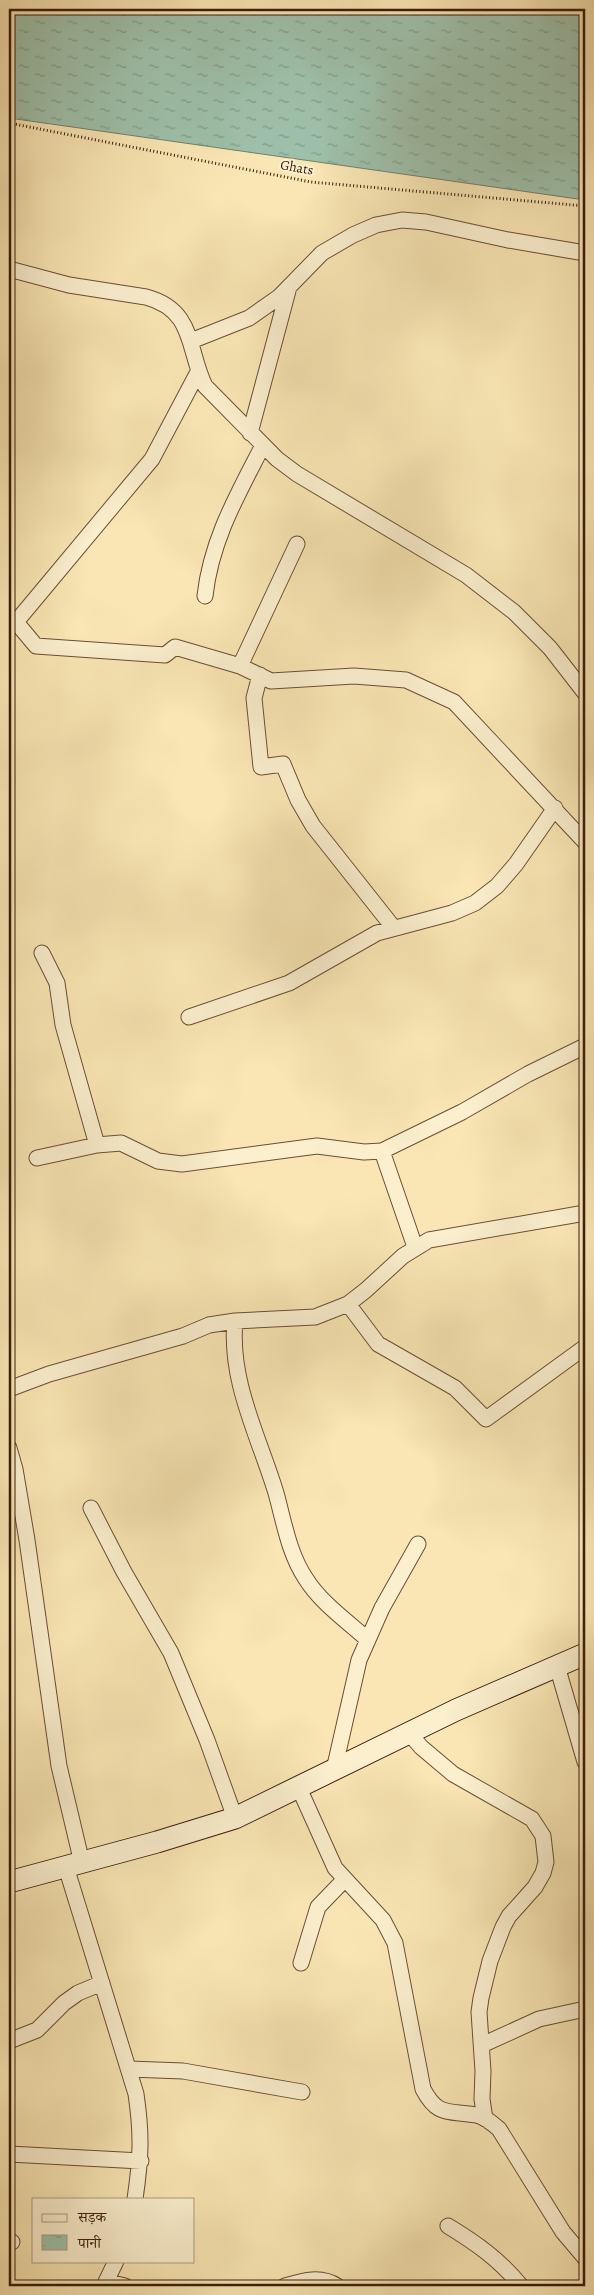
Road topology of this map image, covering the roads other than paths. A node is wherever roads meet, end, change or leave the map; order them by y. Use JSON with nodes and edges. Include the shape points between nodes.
{"nodes":[{"id":1,"x":585,"y":253,"type":"edge"},
{"id":2,"x":9,"y":269,"type":"edge"},
{"id":3,"x":289,"y":286,"type":"junction"},
{"id":4,"x":191,"y":341,"type":"junction"},
{"id":5,"x":198,"y":372,"type":"junction"},
{"id":6,"x":250,"y":433,"type":"junction"},
{"id":7,"x":263,"y":445,"type":"junction"},
{"id":8,"x":297,"y":544,"type":"dead end"},
{"id":9,"x":205,"y":596,"type":"dead end"},
{"id":10,"x":12,"y":620,"type":"edge"},
{"id":11,"x":240,"y":666,"type":"junction"},
{"id":12,"x":260,"y":675,"type":"junction"},
{"id":13,"x":585,"y":693,"type":"edge"},
{"id":14,"x":555,"y":808,"type":"junction"},
{"id":15,"x":585,"y":842,"type":"edge"},
{"id":16,"x":393,"y":927,"type":"junction"},
{"id":17,"x":42,"y":953,"type":"dead end"},
{"id":18,"x":189,"y":1017,"type":"dead end"},
{"id":19,"x":585,"y":1046,"type":"edge"},
{"id":20,"x":97,"y":1145,"type":"junction"},
{"id":21,"x":382,"y":1152,"type":"junction"},
{"id":22,"x":37,"y":1158,"type":"dead end"},
{"id":23,"x":585,"y":1213,"type":"edge"},
{"id":24,"x":415,"y":1247,"type":"junction"},
{"id":25,"x":348,"y":1304,"type":"junction"},
{"id":26,"x":235,"y":1321,"type":"junction"},
{"id":27,"x":585,"y":1347,"type":"edge"},
{"id":28,"x":9,"y":1390,"type":"edge"},
{"id":29,"x":9,"y":1448,"type":"edge"},
{"id":30,"x":12,"y":1469,"type":"edge"},
{"id":31,"x":91,"y":1508,"type":"dead end"},
{"id":32,"x":418,"y":1544,"type":"dead end"},
{"id":33,"x":368,"y":1640,"type":"junction"},
{"id":34,"x":585,"y":1654,"type":"edge"},
{"id":35,"x":557,"y":1666,"type":"junction"},
{"id":36,"x":409,"y":1733,"type":"junction"},
{"id":37,"x":585,"y":1762,"type":"edge"},
{"id":38,"x":334,"y":1770,"type":"junction"},
{"id":39,"x":299,"y":1788,"type":"junction"},
{"id":40,"x":235,"y":1818,"type":"junction"},
{"id":41,"x":74,"y":1865,"type":"junction"},
{"id":42,"x":345,"y":1879,"type":"junction"},
{"id":43,"x":9,"y":1882,"type":"edge"},
{"id":44,"x":301,"y":1963,"type":"dead end"},
{"id":45,"x":102,"y":1983,"type":"junction"},
{"id":46,"x":585,"y":2009,"type":"edge"},
{"id":47,"x":9,"y":2041,"type":"edge"},
{"id":48,"x":482,"y":2045,"type":"junction"},
{"id":49,"x":129,"y":2069,"type":"junction"},
{"id":50,"x":302,"y":2092,"type":"dead end"},
{"id":51,"x":484,"y":2119,"type":"junction"},
{"id":52,"x":9,"y":2154,"type":"edge"},
{"id":53,"x":141,"y":2161,"type":"junction"},
{"id":54,"x":135,"y":2198,"type":"edge"},
{"id":55,"x":448,"y":2226,"type":"dead end"},
{"id":56,"x":585,"y":2258,"type":"edge"},
{"id":57,"x":116,"y":2262,"type":"edge"},
{"id":58,"x":106,"y":2284,"type":"edge"},
{"id":59,"x":124,"y":2286,"type":"edge"},
{"id":60,"x":285,"y":2286,"type":"edge"},
{"id":61,"x":337,"y":2286,"type":"edge"},
{"id":62,"x":521,"y":2286,"type":"edge"}],
"edges":[{"from":1,"to":3,"type":"street","via":[[402,220],[376,225],[334,245]]},
{"from":2,"to":4,"type":"street","via":[[69,286],[158,300],[172,309],[184,324]]},
{"from":3,"to":4,"type":"street","via":[[249,318]]},
{"from":3,"to":6,"type":"street"},
{"from":4,"to":5,"type":"street"},
{"from":5,"to":6,"type":"street","via":[[213,396]]},
{"from":5,"to":10,"type":"street","via":[[152,459]]},
{"from":6,"to":7,"type":"street"},
{"from":7,"to":9,"type":"street","via":[[224,520]]},
{"from":7,"to":13,"type":"street","via":[[297,474],[466,576],[514,612],[550,648]]},
{"from":8,"to":11,"type":"street"},
{"from":10,"to":11,"type":"street","via":[[36,646],[165,655],[175,647]]},
{"from":11,"to":12,"type":"street"},
{"from":12,"to":14,"type":"street","via":[[271,681],[354,676],[406,680],[446,698],[454,702]]},
{"from":12,"to":16,"type":"street","via":[[254,698],[261,767],[283,764],[313,826]]},
{"from":14,"to":15,"type":"street"},
{"from":14,"to":16,"type":"street","via":[[516,864],[497,886],[475,903],[452,913]]},
{"from":16,"to":18,"type":"street","via":[[289,983]]},
{"from":17,"to":20,"type":"street","via":[[57,984],[63,1025]]},
{"from":19,"to":21,"type":"street"},
{"from":20,"to":21,"type":"street","via":[[121,1143],[158,1161],[182,1164],[317,1146]]},
{"from":20,"to":22,"type":"street"},
{"from":21,"to":24,"type":"street"},
{"from":23,"to":24,"type":"street","via":[[429,1240]]},
{"from":24,"to":25,"type":"street"},
{"from":25,"to":26,"type":"street","via":[[315,1317]]},
{"from":25,"to":27,"type":"street","via":[[378,1344],[455,1388],[486,1419]]},
{"from":26,"to":28,"type":"street","via":[[209,1325],[183,1336],[48,1374]]},
{"from":26,"to":33,"type":"street","via":[[232,1343],[236,1370],[294,1559],[318,1596]]},
{"from":29,"to":30,"type":"street"},
{"from":30,"to":41,"type":"street","via":[[27,1540]]},
{"from":31,"to":40,"type":"street","via":[[171,1654]]},
{"from":32,"to":33,"type":"street"},
{"from":33,"to":38,"type":"street","via":[[359,1660]]},
{"from":34,"to":35,"type":"street"},
{"from":35,"to":36,"type":"street"},
{"from":35,"to":37,"type":"street"},
{"from":36,"to":38,"type":"street"},
{"from":36,"to":48,"type":"street","via":[[453,1774],[532,1819],[543,1836],[546,1862],[543,1873],[509,1916],[490,1961],[479,2012]]},
{"from":38,"to":39,"type":"street"},
{"from":39,"to":40,"type":"street"},
{"from":39,"to":42,"type":"street","via":[[328,1856]]},
{"from":40,"to":41,"type":"street"},
{"from":41,"to":43,"type":"street"},
{"from":41,"to":45,"type":"street"},
{"from":42,"to":44,"type":"street","via":[[318,1907]]},
{"from":42,"to":51,"type":"street","via":[[383,1920],[395,1943],[423,2089],[429,2100],[443,2112],[476,2115]]},
{"from":45,"to":47,"type":"street","via":[[64,2003],[37,2030]]},
{"from":45,"to":49,"type":"street"},
{"from":46,"to":48,"type":"street","via":[[539,2019]]},
{"from":48,"to":51,"type":"street"},
{"from":49,"to":50,"type":"street","via":[[183,2071]]},
{"from":49,"to":53,"type":"street","via":[[142,2130]]},
{"from":51,"to":56,"type":"street","via":[[499,2129],[563,2232]]},
{"from":52,"to":53,"type":"street"},
{"from":53,"to":54,"type":"street"},
{"from":55,"to":62,"type":"street","via":[[485,2250]]},
{"from":57,"to":58,"type":"street"},
{"from":58,"to":59,"type":"street"},
{"from":60,"to":61,"type":"street","via":[[308,2280],[323,2280]]}]}
